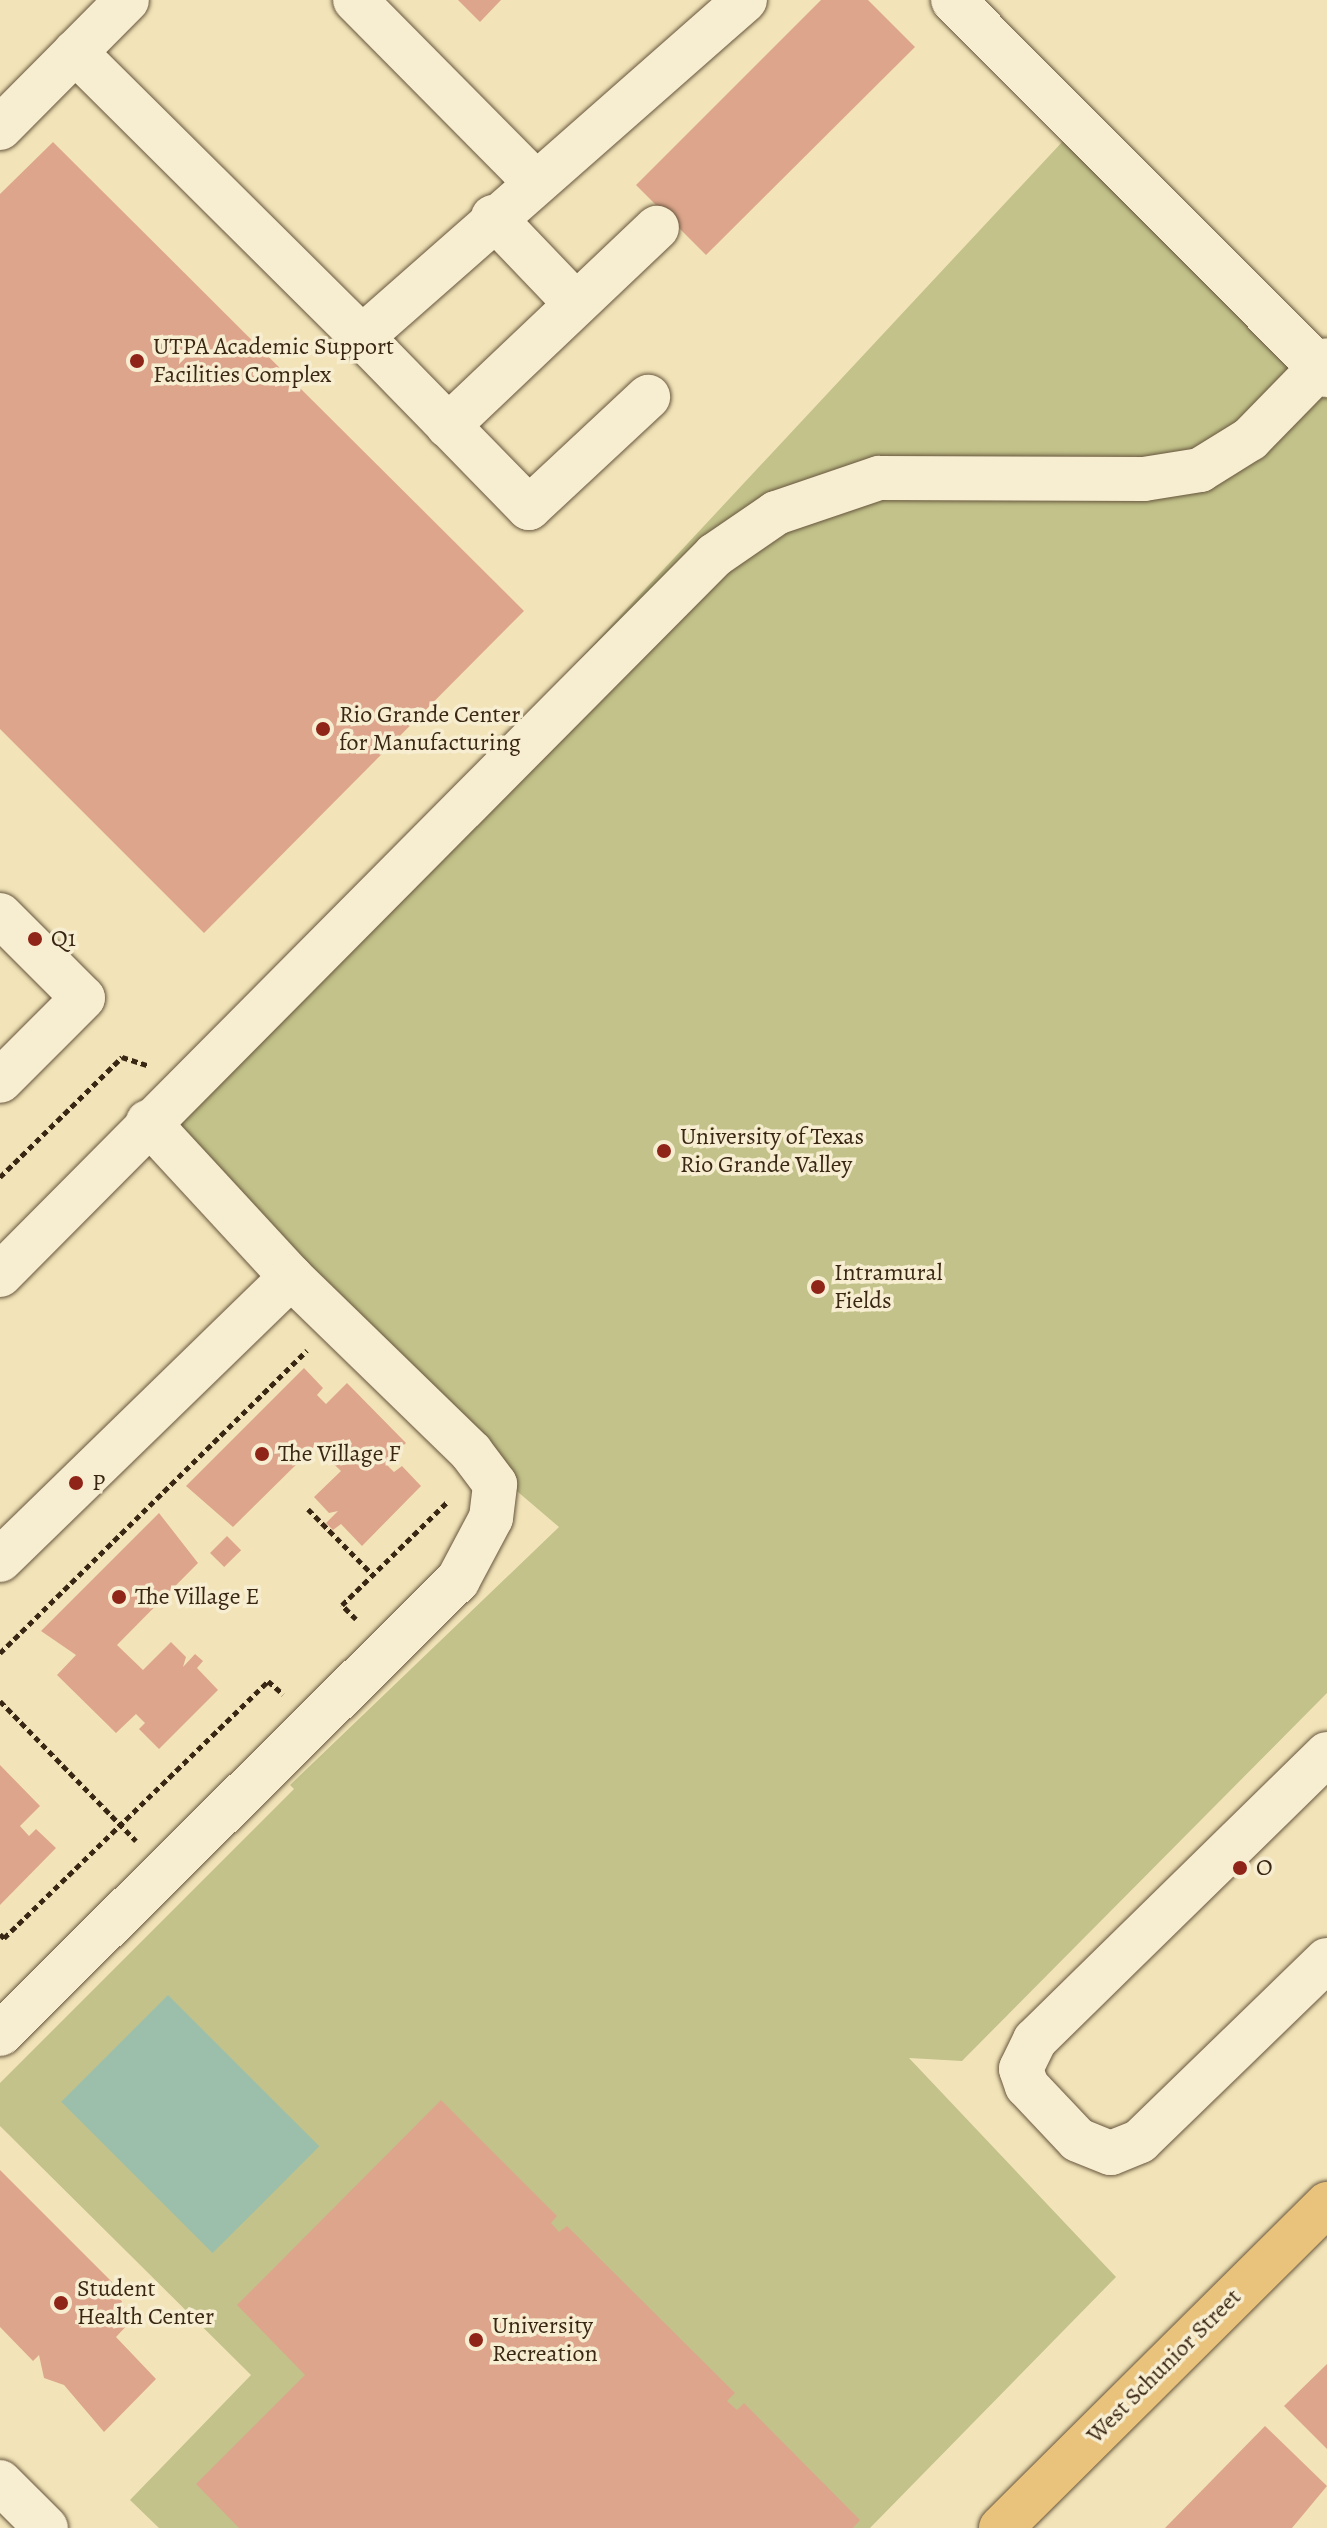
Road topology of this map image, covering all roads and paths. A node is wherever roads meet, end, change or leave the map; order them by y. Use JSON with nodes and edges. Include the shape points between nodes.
{"nodes":[{"id":1,"x":127,"y":0,"type":"edge"},
{"id":2,"x":355,"y":0,"type":"edge"},
{"id":3,"x":745,"y":0,"type":"edge"},
{"id":4,"x":953,"y":0,"type":"edge"},
{"id":5,"x":75,"y":52,"type":"junction"},
{"id":6,"x":0,"y":128,"type":"edge"},
{"id":7,"x":534,"y":181,"type":"junction"},
{"id":8,"x":493,"y":217,"type":"junction"},
{"id":9,"x":657,"y":228,"type":"dead end"},
{"id":10,"x":576,"y":304,"type":"junction"},
{"id":11,"x":362,"y":337,"type":"junction"},
{"id":12,"x":1324,"y":367,"type":"edge"},
{"id":13,"x":648,"y":397,"type":"dead end"},
{"id":14,"x":448,"y":426,"type":"junction"},
{"id":15,"x":0,"y":915,"type":"edge"},
{"id":16,"x":0,"y":1081,"type":"edge"},
{"id":17,"x":148,"y":1122,"type":"junction"},
{"id":18,"x":0,"y":1275,"type":"edge"},
{"id":19,"x":291,"y":1277,"type":"junction"},
{"id":20,"x":313,"y":1344,"type":"dead end"},
{"id":21,"x":458,"y":1492,"type":"dead end"},
{"id":22,"x":308,"y":1509,"type":"dead end"},
{"id":23,"x":0,"y":1560,"type":"edge"},
{"id":24,"x":373,"y":1575,"type":"junction"},
{"id":25,"x":347,"y":1631,"type":"dead end"},
{"id":26,"x":0,"y":1653,"type":"edge"},
{"id":27,"x":294,"y":1683,"type":"dead end"},
{"id":28,"x":0,"y":1701,"type":"edge"},
{"id":29,"x":1327,"y":1754,"type":"edge"},
{"id":30,"x":121,"y":1825,"type":"junction"},
{"id":31,"x":164,"y":1871,"type":"junction"},
{"id":32,"x":0,"y":1934,"type":"edge"},
{"id":33,"x":1323,"y":1971,"type":"edge"},
{"id":34,"x":0,"y":2034,"type":"edge"},
{"id":35,"x":1327,"y":2204,"type":"edge"},
{"id":36,"x":1001,"y":2528,"type":"edge"}],
"edges":[{"from":1,"to":5,"type":"street"},
{"from":2,"to":7,"type":"street"},
{"from":3,"to":7,"type":"street"},
{"from":4,"to":12,"type":"street"},
{"from":5,"to":6,"type":"street"},
{"from":5,"to":11,"type":"street"},
{"from":7,"to":8,"type":"street"},
{"from":8,"to":10,"type":"street"},
{"from":8,"to":11,"type":"street"},
{"from":9,"to":10,"type":"street"},
{"from":10,"to":14,"type":"street"},
{"from":11,"to":14,"type":"street"},
{"from":12,"to":17,"type":"street","via":[[1250,439],[1200,470],[1144,479],[879,478],[776,513],[715,555]]},
{"from":13,"to":14,"type":"street","via":[[529,508]]},
{"from":15,"to":16,"type":"street","via":[[83,998]]},
{"from":17,"to":18,"type":"street"},
{"from":17,"to":19,"type":"street"},
{"from":19,"to":23,"type":"street"},
{"from":19,"to":31,"type":"street","via":[[471,1452],[495,1484],[491,1518],[458,1580]]},
{"from":20,"to":26,"type":"path"},
{"from":21,"to":24,"type":"path"},
{"from":22,"to":24,"type":"path"},
{"from":24,"to":25,"type":"path","via":[[342,1605],[357,1621]]},
{"from":27,"to":30,"type":"path","via":[[283,1694],[268,1681]]},
{"from":28,"to":30,"type":"path"},
{"from":29,"to":33,"type":"street","via":[[1035,2040],[1021,2069],[1027,2086],[1078,2140],[1111,2153],[1140,2141]]},
{"from":30,"to":31,"type":"path"},
{"from":30,"to":32,"type":"path","via":[[4,1938]]},
{"from":31,"to":34,"type":"street"},
{"from":35,"to":36,"type":"main road","name":"West Schunior Street"}]}
